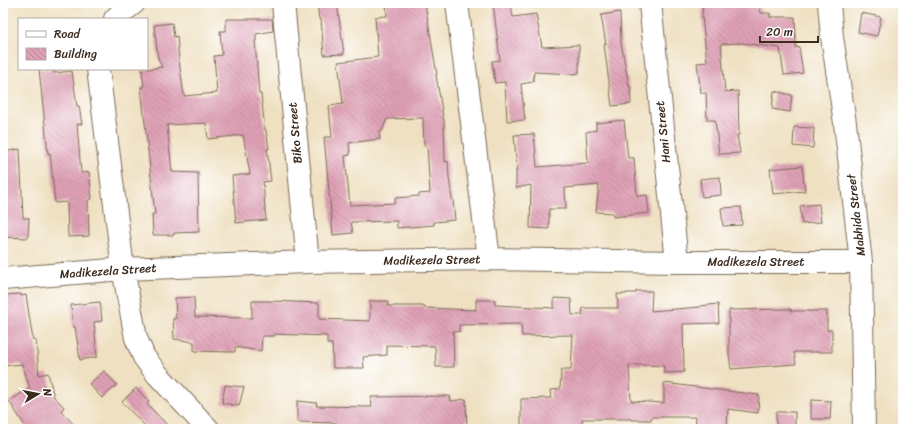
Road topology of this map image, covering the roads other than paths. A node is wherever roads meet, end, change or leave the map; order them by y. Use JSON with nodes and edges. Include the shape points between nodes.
{"nodes":[{"id":1,"x":134,"y":3,"type":"edge"},
{"id":2,"x":283,"y":3,"type":"edge"},
{"id":3,"x":457,"y":3,"type":"edge"},
{"id":4,"x":650,"y":3,"type":"edge"},
{"id":5,"x":829,"y":3,"type":"edge"},
{"id":6,"x":116,"y":18,"type":"edge"},
{"id":7,"x":98,"y":70,"type":"edge"},
{"id":8,"x":488,"y":259,"type":"junction"},
{"id":9,"x":308,"y":262,"type":"junction"},
{"id":10,"x":677,"y":262,"type":"junction"},
{"id":11,"x":861,"y":262,"type":"junction"},
{"id":12,"x":124,"y":269,"type":"junction"},
{"id":13,"x":3,"y":279,"type":"edge"},
{"id":14,"x":208,"y":429,"type":"edge"},
{"id":15,"x":864,"y":429,"type":"edge"}],
"edges":[{"from":1,"to":6,"type":"street"},
{"from":2,"to":9,"type":"street","name":"Biko Street"},
{"from":3,"to":8,"type":"street"},
{"from":4,"to":10,"type":"street","name":"Hani Street"},
{"from":5,"to":11,"type":"street","name":"Mabhida Street"},
{"from":7,"to":12,"type":"street"},
{"from":8,"to":9,"type":"street","name":"Madikezela Street"},
{"from":8,"to":10,"type":"street","name":"Madikezela Street"},
{"from":9,"to":12,"type":"street","name":"Madikezela Street"},
{"from":10,"to":11,"type":"street","name":"Madikezela Street"},
{"from":11,"to":15,"type":"street","name":"Mabhida Street"},
{"from":12,"to":13,"type":"street","name":"Madikezela Street"},
{"from":12,"to":14,"type":"street","via":[[136,338],[144,357]]}]}
